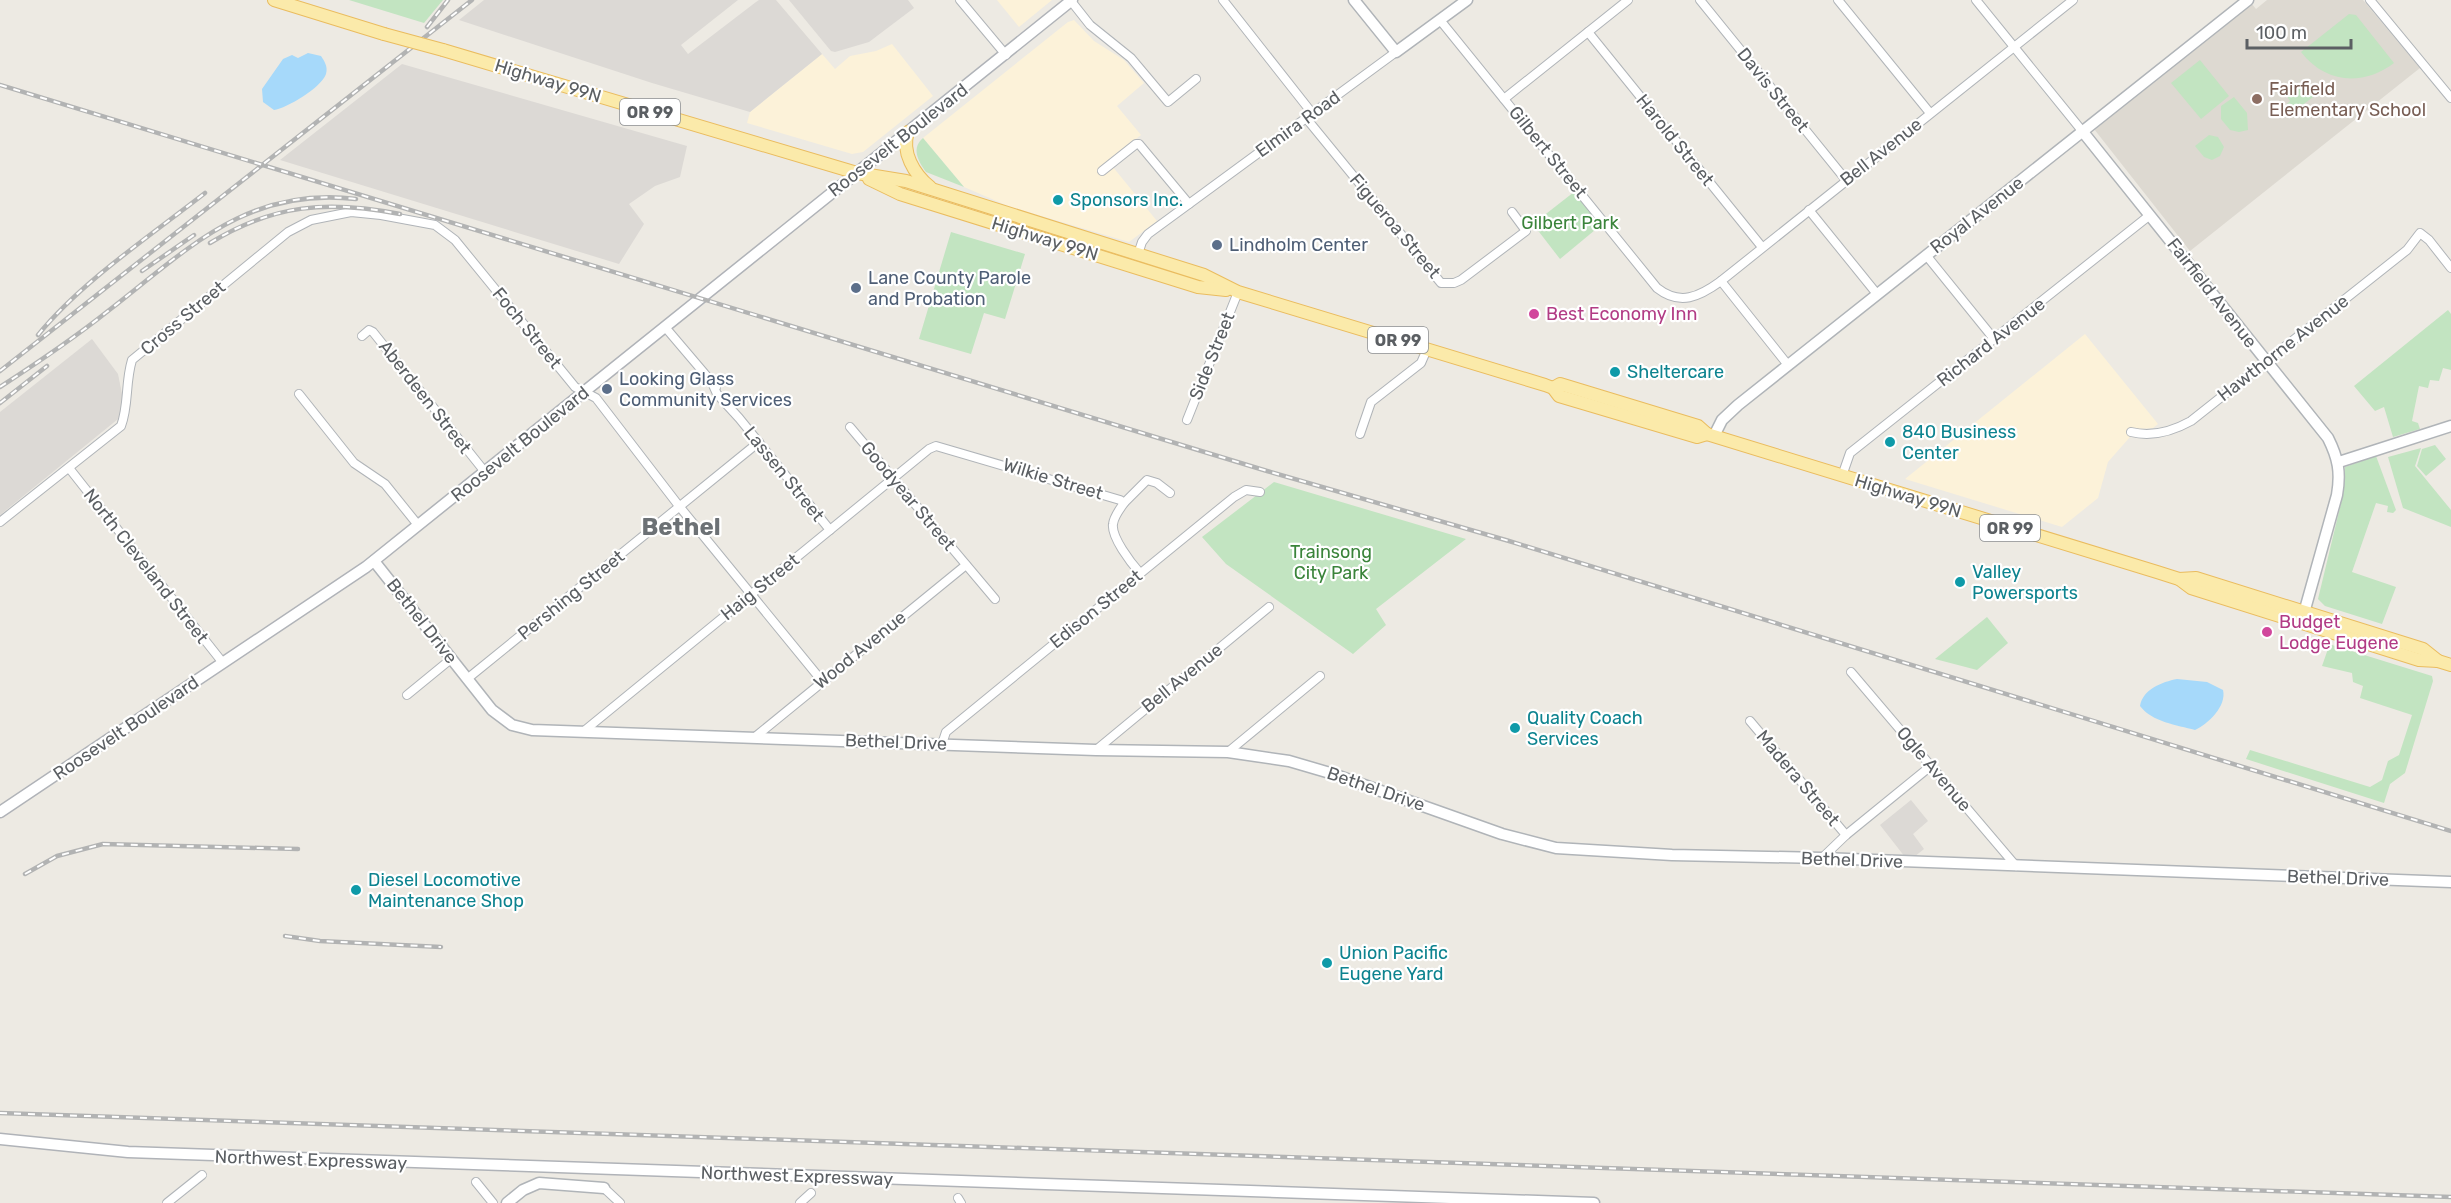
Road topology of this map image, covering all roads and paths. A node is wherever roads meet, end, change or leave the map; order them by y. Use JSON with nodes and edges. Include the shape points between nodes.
{"nodes":[{"id":1,"x":274,"y":0,"type":"edge"},
{"id":2,"x":960,"y":0,"type":"edge"},
{"id":3,"x":1071,"y":0,"type":"edge"},
{"id":4,"x":1223,"y":0,"type":"edge"},
{"id":5,"x":1354,"y":0,"type":"edge"},
{"id":6,"x":1467,"y":0,"type":"edge"},
{"id":7,"x":1628,"y":0,"type":"edge"},
{"id":8,"x":1700,"y":0,"type":"edge"},
{"id":9,"x":1838,"y":0,"type":"edge"},
{"id":10,"x":1976,"y":0,"type":"edge"},
{"id":11,"x":2073,"y":0,"type":"edge"},
{"id":12,"x":2248,"y":0,"type":"edge"},
{"id":13,"x":2370,"y":0,"type":"edge"},
{"id":14,"x":1440,"y":20,"type":"junction"},
{"id":15,"x":1588,"y":32,"type":"junction"},
{"id":16,"x":2014,"y":48,"type":"junction"},
{"id":17,"x":1396,"y":52,"type":"junction"},
{"id":18,"x":1006,"y":55,"type":"junction"},
{"id":19,"x":1196,"y":80,"type":"dead end"},
{"id":20,"x":2451,"y":98,"type":"edge"},
{"id":21,"x":1504,"y":99,"type":"junction"},
{"id":22,"x":1930,"y":113,"type":"junction"},
{"id":23,"x":1309,"y":116,"type":"junction"},
{"id":24,"x":908,"y":132,"type":"junction"},
{"id":25,"x":2083,"y":132,"type":"junction"},
{"id":26,"x":1102,"y":171,"type":"dead end"},
{"id":27,"x":857,"y":173,"type":"junction"},
{"id":28,"x":1846,"y":180,"type":"junction"},
{"id":29,"x":935,"y":191,"type":"junction"},
{"id":30,"x":1189,"y":204,"type":"junction"},
{"id":31,"x":1809,"y":210,"type":"junction"},
{"id":32,"x":1512,"y":212,"type":"dead end"},
{"id":33,"x":2150,"y":215,"type":"junction"},
{"id":34,"x":435,"y":225,"type":"joint"},
{"id":35,"x":1762,"y":247,"type":"junction"},
{"id":36,"x":1138,"y":254,"type":"junction"},
{"id":37,"x":1926,"y":255,"type":"junction"},
{"id":38,"x":2451,"y":268,"type":"edge"},
{"id":39,"x":1721,"y":281,"type":"junction"},
{"id":40,"x":1238,"y":292,"type":"junction"},
{"id":41,"x":1877,"y":294,"type":"junction"},
{"id":42,"x":1687,"y":299,"type":"joint"},
{"id":43,"x":665,"y":327,"type":"junction"},
{"id":44,"x":362,"y":336,"type":"dead end"},
{"id":45,"x":1994,"y":339,"type":"junction"},
{"id":46,"x":1427,"y":349,"type":"junction"},
{"id":47,"x":2266,"y":362,"type":"junction"},
{"id":48,"x":1788,"y":365,"type":"junction"},
{"id":49,"x":585,"y":392,"type":"junction"},
{"id":50,"x":299,"y":394,"type":"dead end"},
{"id":51,"x":1187,"y":420,"type":"dead end"},
{"id":52,"x":2451,"y":426,"type":"edge"},
{"id":53,"x":850,"y":427,"type":"dead end"},
{"id":54,"x":2131,"y":432,"type":"dead end"},
{"id":55,"x":1360,"y":434,"type":"dead end"},
{"id":56,"x":1711,"y":435,"type":"junction"},
{"id":57,"x":759,"y":442,"type":"junction"},
{"id":58,"x":937,"y":446,"type":"joint"},
{"id":59,"x":2339,"y":462,"type":"junction"},
{"id":60,"x":69,"y":468,"type":"junction"},
{"id":61,"x":485,"y":472,"type":"junction"},
{"id":62,"x":1842,"y":476,"type":"junction"},
{"id":63,"x":894,"y":479,"type":"junction"},
{"id":64,"x":1260,"y":492,"type":"dead end"},
{"id":65,"x":1170,"y":493,"type":"dead end"},
{"id":66,"x":1124,"y":503,"type":"junction"},
{"id":67,"x":680,"y":506,"type":"junction"},
{"id":68,"x":0,"y":522,"type":"edge"},
{"id":69,"x":418,"y":525,"type":"junction"},
{"id":70,"x":830,"y":530,"type":"junction"},
{"id":71,"x":374,"y":561,"type":"junction"},
{"id":72,"x":966,"y":565,"type":"junction"},
{"id":73,"x":1140,"y":573,"type":"junction"},
{"id":74,"x":751,"y":594,"type":"junction"},
{"id":75,"x":995,"y":599,"type":"dead end"},
{"id":76,"x":1269,"y":607,"type":"dead end"},
{"id":77,"x":2303,"y":616,"type":"junction"},
{"id":78,"x":451,"y":659,"type":"junction"},
{"id":79,"x":223,"y":663,"type":"junction"},
{"id":80,"x":2451,"y":665,"type":"edge"},
{"id":81,"x":1851,"y":672,"type":"dead end"},
{"id":82,"x":1320,"y":676,"type":"dead end"},
{"id":83,"x":467,"y":679,"type":"junction"},
{"id":84,"x":822,"y":681,"type":"junction"},
{"id":85,"x":407,"y":695,"type":"dead end"},
{"id":86,"x":1750,"y":721,"type":"dead end"},
{"id":87,"x":584,"y":731,"type":"junction"},
{"id":88,"x":755,"y":737,"type":"junction"},
{"id":89,"x":942,"y":744,"type":"junction"},
{"id":90,"x":1096,"y":750,"type":"junction"},
{"id":91,"x":1228,"y":752,"type":"junction"},
{"id":92,"x":1932,"y":765,"type":"junction"},
{"id":93,"x":0,"y":812,"type":"edge"},
{"id":94,"x":1846,"y":835,"type":"junction"},
{"id":95,"x":1822,"y":858,"type":"junction"},
{"id":96,"x":2016,"y":866,"type":"junction"},
{"id":97,"x":2451,"y":882,"type":"edge"},
{"id":98,"x":0,"y":1139,"type":"edge"},
{"id":99,"x":202,"y":1175,"type":"dead end"},
{"id":100,"x":476,"y":1182,"type":"dead end"},
{"id":101,"x":604,"y":1188,"type":"joint"},
{"id":102,"x":811,"y":1193,"type":"dead end"},
{"id":103,"x":1449,"y":1201,"type":"edge"},
{"id":104,"x":167,"y":1203,"type":"edge"},
{"id":105,"x":493,"y":1203,"type":"edge"},
{"id":106,"x":507,"y":1203,"type":"edge"},
{"id":107,"x":620,"y":1203,"type":"edge"},
{"id":108,"x":800,"y":1203,"type":"edge"},
{"id":109,"x":1594,"y":1203,"type":"edge"}],
"edges":[{"from":1,"to":27,"type":"main road","name":"Highway 99N","number":"OR 99","bridge":true},
{"from":2,"to":18,"type":"street"},
{"from":3,"to":18,"type":"street","name":"Roosevelt Boulevard"},
{"from":3,"to":19,"type":"street","via":[[1090,25],[1131,58],[1168,102]]},
{"from":4,"to":23,"type":"street","name":"Figueroa Street"},
{"from":5,"to":17,"type":"street"},
{"from":6,"to":14,"type":"street","name":"Elmira Road"},
{"from":7,"to":15,"type":"street"},
{"from":8,"to":28,"type":"street","name":"Davis Street"},
{"from":9,"to":22,"type":"street"},
{"from":10,"to":16,"type":"street","name":"Fairfield Avenue"},
{"from":11,"to":16,"type":"street","name":"Bell Avenue"},
{"from":12,"to":25,"type":"street","name":"Royal Avenue"},
{"from":13,"to":20,"type":"street"},
{"from":14,"to":17,"type":"street","name":"Elmira Road"},
{"from":14,"to":21,"type":"street","name":"Gilbert Street"},
{"from":15,"to":21,"type":"street"},
{"from":15,"to":35,"type":"street","name":"Harold Street"},
{"from":16,"to":22,"type":"street","name":"Bell Avenue"},
{"from":16,"to":25,"type":"street","name":"Fairfield Avenue"},
{"from":17,"to":23,"type":"street","name":"Elmira Road"},
{"from":18,"to":24,"type":"street","name":"Roosevelt Boulevard"},
{"from":21,"to":42,"type":"street","name":"Gilbert Street","via":[[1657,288]]},
{"from":22,"to":28,"type":"street","name":"Bell Avenue"},
{"from":23,"to":30,"type":"street","name":"Elmira Road"},
{"from":23,"to":32,"type":"street","name":"Figueroa Street","via":[[1441,283],[1461,280],[1526,231]]},
{"from":24,"to":27,"type":"street","name":"Roosevelt Boulevard"},
{"from":24,"to":29,"type":"main road","via":[[905,149],[915,171]]},
{"from":25,"to":33,"type":"street","name":"Fairfield Avenue"},
{"from":25,"to":37,"type":"street","name":"Royal Avenue"},
{"from":26,"to":30,"type":"street","via":[[1140,144]]},
{"from":27,"to":29,"type":"main road","name":"Highway 99N","number":"OR 99","via":[[906,181]]},
{"from":27,"to":40,"type":"main road","name":"Highway 99N","number":"OR 99","via":[[911,198],[1197,287]]},
{"from":27,"to":43,"type":"street","name":"Roosevelt Boulevard"},
{"from":28,"to":31,"type":"street","name":"Bell Avenue"},
{"from":29,"to":36,"type":"main road","name":"Highway 99N","number":"OR 99"},
{"from":30,"to":36,"type":"street","name":"Elmira Road","via":[[1148,234]]},
{"from":31,"to":35,"type":"street","name":"Bell Avenue"},
{"from":31,"to":41,"type":"street"},
{"from":33,"to":45,"type":"street","name":"Richard Avenue"},
{"from":33,"to":47,"type":"street","name":"Fairfield Avenue"},
{"from":34,"to":49,"type":"street","name":"Foch Street","via":[[455,240],[575,387]]},
{"from":34,"to":60,"type":"street","name":"Cross Street","via":[[351,212],[311,220],[288,232],[132,360],[127,377],[127,411],[121,426]]},
{"from":35,"to":39,"type":"street","name":"Bell Avenue"},
{"from":36,"to":40,"type":"main road","name":"Highway 99N","number":"OR 99","via":[[1204,275]]},
{"from":37,"to":41,"type":"street","name":"Royal Avenue"},
{"from":37,"to":45,"type":"street"},
{"from":38,"to":47,"type":"street","name":"Hawthorne Avenue","via":[[2420,233],[2407,250]]},
{"from":39,"to":42,"type":"street","name":"Bell Avenue","via":[[1705,293]]},
{"from":39,"to":48,"type":"street"},
{"from":40,"to":46,"type":"main road","name":"Highway 99N","number":"OR 99"},
{"from":40,"to":51,"type":"street","name":"Side Street"},
{"from":41,"to":48,"type":"street","name":"Royal Avenue"},
{"from":43,"to":49,"type":"street","name":"Roosevelt Boulevard"},
{"from":43,"to":57,"type":"street","name":"Lassen Street"},
{"from":44,"to":61,"type":"street","name":"Aberdeen Street","via":[[369,330],[373,332]]},
{"from":45,"to":62,"type":"street","name":"Richard Avenue","via":[[1850,453]]},
{"from":46,"to":55,"type":"street","via":[[1421,363],[1371,402]]},
{"from":46,"to":56,"type":"main road","name":"Highway 99N","number":"OR 99","via":[[1553,388],[1560,384],[1698,426]]},
{"from":47,"to":54,"type":"street","name":"Hawthorne Avenue","via":[[2182,426],[2146,434]]},
{"from":47,"to":59,"type":"street","name":"Fairfield Avenue","via":[[2328,438]]},
{"from":48,"to":56,"type":"street","name":"Royal Avenue","via":[[1727,414]]},
{"from":49,"to":61,"type":"street","name":"Roosevelt Boulevard"},
{"from":49,"to":67,"type":"street","name":"Foch Street","via":[[596,398]]},
{"from":50,"to":69,"type":"street","via":[[354,463],[385,484]]},
{"from":52,"to":59,"type":"street"},
{"from":53,"to":63,"type":"street","name":"Goodyear Street"},
{"from":56,"to":62,"type":"main road","name":"Highway 99N","number":"OR 99"},
{"from":57,"to":67,"type":"street","name":"Pershing Street"},
{"from":57,"to":70,"type":"street","name":"Lassen Street"},
{"from":58,"to":63,"type":"street","name":"Haig Street"},
{"from":58,"to":66,"type":"street","name":"Wilkie Street"},
{"from":59,"to":77,"type":"street","name":"Fairfield Avenue","via":[[2337,495]]},
{"from":60,"to":68,"type":"street","name":"Cross Street"},
{"from":60,"to":79,"type":"street","name":"North Cleveland Street"},
{"from":61,"to":69,"type":"street","name":"Roosevelt Boulevard"},
{"from":62,"to":77,"type":"main road","name":"Highway 99N","number":"OR 99","via":[[2179,579],[2196,578]]},
{"from":63,"to":70,"type":"street","name":"Haig Street"},
{"from":63,"to":72,"type":"street","name":"Goodyear Street"},
{"from":64,"to":73,"type":"street","name":"Edison Street","via":[[1246,490],[1234,497]]},
{"from":65,"to":66,"type":"street","via":[[1147,480]]},
{"from":66,"to":73,"type":"street","name":"Wilkie Street","via":[[1112,527]]},
{"from":67,"to":74,"type":"street","name":"Foch Street"},
{"from":67,"to":83,"type":"street","name":"Pershing Street"},
{"from":69,"to":71,"type":"street","name":"Roosevelt Boulevard"},
{"from":70,"to":74,"type":"street","name":"Haig Street"},
{"from":71,"to":78,"type":"street","name":"Bethel Drive"},
{"from":71,"to":79,"type":"street","name":"Roosevelt Boulevard"},
{"from":72,"to":75,"type":"street","name":"Goodyear Street"},
{"from":72,"to":84,"type":"street","name":"Wood Avenue"},
{"from":73,"to":89,"type":"street","name":"Edison Street","via":[[946,732]]},
{"from":74,"to":84,"type":"street","name":"Foch Street"},
{"from":74,"to":87,"type":"street","name":"Haig Street"},
{"from":76,"to":90,"type":"street","name":"Bell Avenue"},
{"from":77,"to":80,"type":"main road","name":"Highway 99N","number":"OR 99","via":[[2419,660]]},
{"from":78,"to":83,"type":"street","name":"Bethel Drive"},
{"from":78,"to":85,"type":"street"},
{"from":79,"to":93,"type":"street","name":"Roosevelt Boulevard"},
{"from":81,"to":92,"type":"street","name":"Ogle Avenue"},
{"from":82,"to":91,"type":"street"},
{"from":83,"to":87,"type":"street","name":"Bethel Drive","via":[[492,710],[513,724],[532,730]]},
{"from":84,"to":88,"type":"street","name":"Wood Avenue"},
{"from":86,"to":94,"type":"street","name":"Madera Street"},
{"from":87,"to":88,"type":"street","name":"Bethel Drive"},
{"from":88,"to":89,"type":"street","name":"Bethel Drive"},
{"from":89,"to":90,"type":"street","name":"Bethel Drive"},
{"from":90,"to":91,"type":"street","name":"Bethel Drive"},
{"from":91,"to":95,"type":"street","name":"Bethel Drive","via":[[1289,761],[1330,773],[1546,847]]},
{"from":92,"to":94,"type":"street"},
{"from":92,"to":96,"type":"street","name":"Ogle Avenue"},
{"from":94,"to":95,"type":"street"},
{"from":95,"to":96,"type":"street","name":"Bethel Drive"},
{"from":96,"to":97,"type":"street","name":"Bethel Drive"},
{"from":98,"to":103,"type":"street","name":"Northwest Expressway","via":[[128,1152]]},
{"from":99,"to":104,"type":"street"},
{"from":100,"to":105,"type":"street"},
{"from":101,"to":106,"type":"street","via":[[539,1183]]},
{"from":101,"to":107,"type":"street"},
{"from":102,"to":108,"type":"street"},
{"from":103,"to":109,"type":"street","name":"Northwest Expressway"}]}
